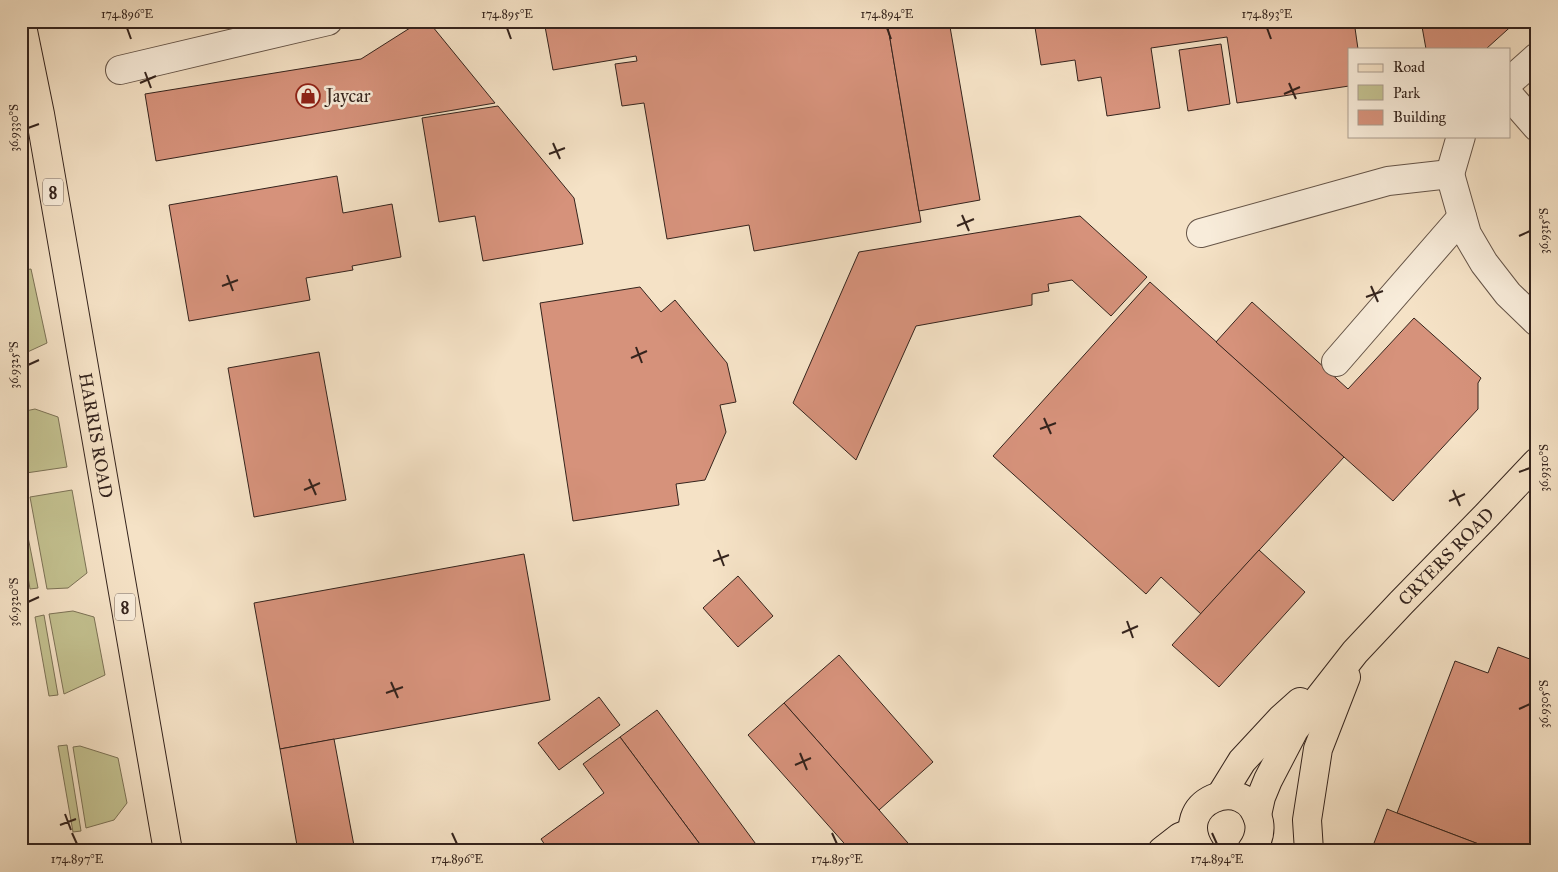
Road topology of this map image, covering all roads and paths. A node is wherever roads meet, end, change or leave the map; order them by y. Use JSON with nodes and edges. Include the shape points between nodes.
{"nodes":[{"id":1,"x":21,"y":21,"type":"edge"},
{"id":2,"x":328,"y":21,"type":"edge"},
{"id":3,"x":1537,"y":57,"type":"edge"},
{"id":4,"x":120,"y":70,"type":"dead end"},
{"id":5,"x":1510,"y":81,"type":"edge"},
{"id":6,"x":1510,"y":96,"type":"edge"},
{"id":7,"x":1537,"y":127,"type":"edge"},
{"id":8,"x":1460,"y":138,"type":"edge"},
{"id":9,"x":1450,"y":174,"type":"junction"},
{"id":10,"x":1462,"y":217,"type":"junction"},
{"id":11,"x":1201,"y":234,"type":"dead end"},
{"id":12,"x":1537,"y":322,"type":"edge"},
{"id":13,"x":1336,"y":362,"type":"dead end"},
{"id":14,"x":1537,"y":462,"type":"edge"},
{"id":15,"x":1355,"y":652,"type":"junction"},
{"id":16,"x":1221,"y":795,"type":"junction"},
{"id":17,"x":1257,"y":838,"type":"edge"},
{"id":18,"x":1197,"y":841,"type":"edge"},
{"id":19,"x":168,"y":851,"type":"edge"},
{"id":20,"x":1162,"y":851,"type":"edge"},
{"id":21,"x":1309,"y":851,"type":"edge"}],
"edges":[{"from":1,"to":19,"type":"main road","name":"HARRIS ROAD","number":"8"},
{"from":2,"to":4,"type":"street"},
{"from":3,"to":5,"type":"street"},
{"from":6,"to":7,"type":"street"},
{"from":8,"to":9,"type":"street"},
{"from":9,"to":10,"type":"street"},
{"from":9,"to":11,"type":"street","via":[[1388,181]]},
{"from":10,"to":12,"type":"street","via":[[1467,234],[1484,263],[1508,294]]},
{"from":10,"to":13,"type":"street"},
{"from":14,"to":15,"type":"main road","name":"CRYERS ROAD"},
{"from":15,"to":16,"type":"main road","name":"CRYERS ROAD","via":[[1281,719],[1242,761]]},
{"from":15,"to":17,"type":"main road","name":"CRYERS ROAD","via":[[1294,730],[1261,797]]},
{"from":15,"to":21,"type":"main road","via":[[1318,750],[1307,820]]},
{"from":16,"to":17,"type":"main road","name":"CRYERS ROAD","via":[[1240,797],[1248,803]]},
{"from":16,"to":18,"type":"main road","name":"CRYERS ROAD","via":[[1209,799],[1199,808],[1194,819]]},
{"from":18,"to":20,"type":"main road","name":"CRYERS ROAD","via":[[1180,836]]}]}
